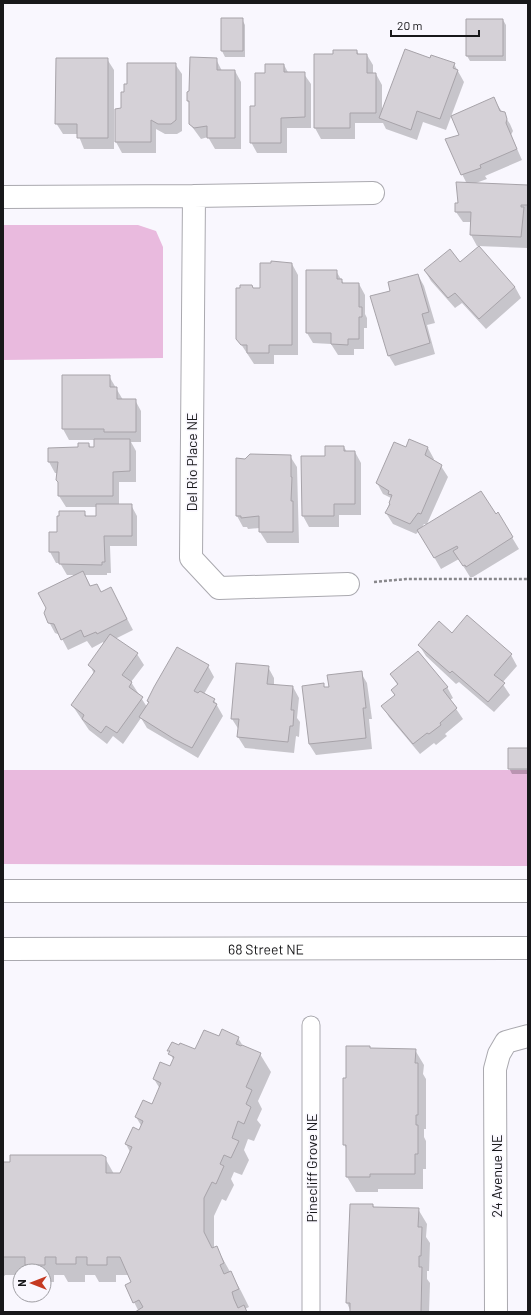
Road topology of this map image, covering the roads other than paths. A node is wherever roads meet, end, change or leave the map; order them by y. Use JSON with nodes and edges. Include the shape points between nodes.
{"nodes":[{"id":1,"x":373,"y":193,"type":"dead end"},
{"id":2,"x":3,"y":196,"type":"edge"},
{"id":3,"x":194,"y":196,"type":"junction"},
{"id":4,"x":348,"y":584,"type":"road end"},
{"id":5,"x":3,"y":891,"type":"edge"},
{"id":6,"x":528,"y":891,"type":"edge"},
{"id":7,"x":528,"y":948,"type":"edge"},
{"id":8,"x":3,"y":949,"type":"edge"},
{"id":9,"x":311,"y":1025,"type":"dead end"},
{"id":10,"x":528,"y":1036,"type":"edge"},
{"id":11,"x":311,"y":1312,"type":"edge"},
{"id":12,"x":496,"y":1312,"type":"edge"}],
"edges":[{"from":1,"to":3,"type":"street"},
{"from":2,"to":3,"type":"street"},
{"from":3,"to":4,"type":"street","name":"Del Rio Place NE","via":[[191,558],[219,588]]},
{"from":5,"to":6,"type":"street"},
{"from":7,"to":8,"type":"street","name":"68 Street NE"},
{"from":9,"to":11,"type":"lane","name":"Pinecliff Grove NE"},
{"from":10,"to":12,"type":"street","name":"24 Avenue NE","via":[[506,1042],[495,1069]]}]}
